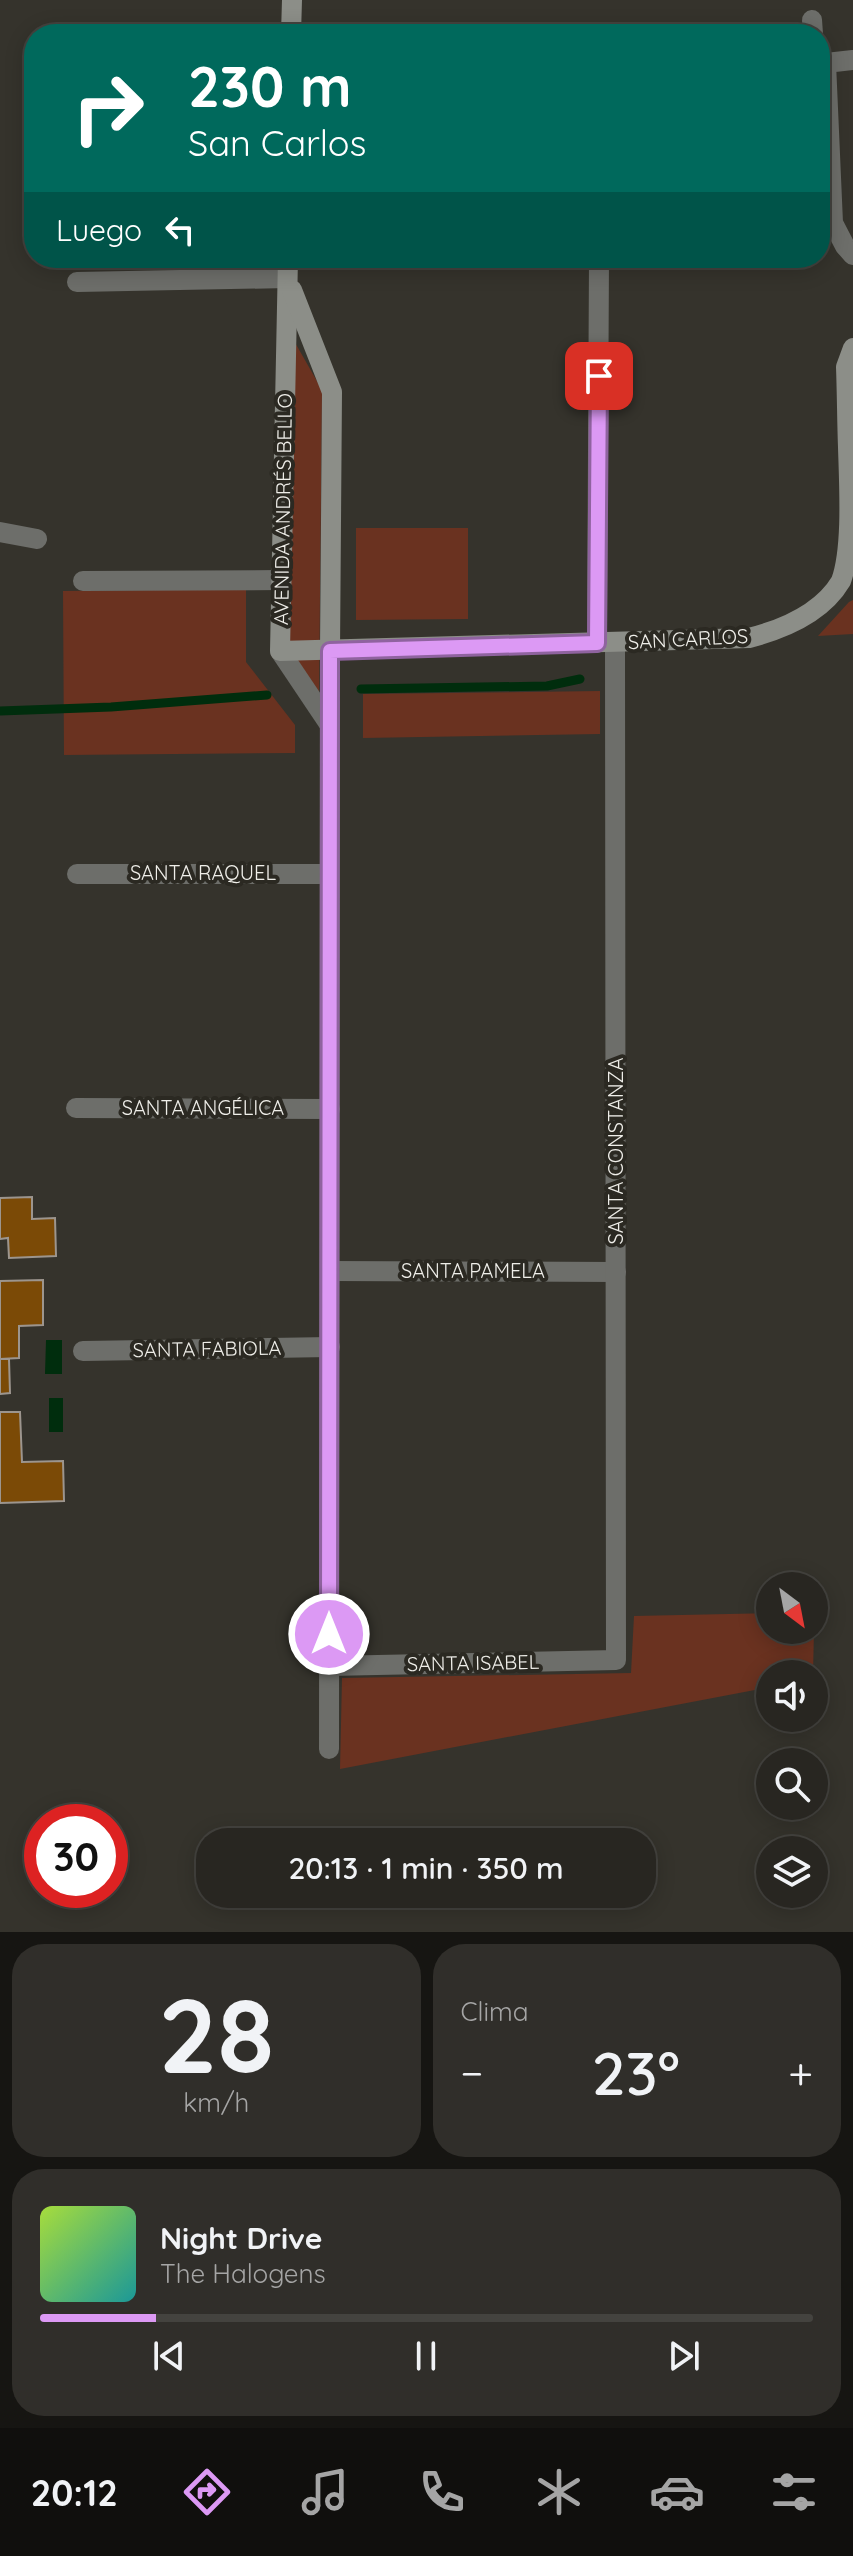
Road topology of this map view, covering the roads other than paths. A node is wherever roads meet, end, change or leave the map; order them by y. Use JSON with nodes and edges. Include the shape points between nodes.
{"nodes":[{"id":1,"x":292,"y":0,"type":"edge"},
{"id":2,"x":291,"y":24,"type":"edge"},
{"id":3,"x":830,"y":59,"type":"edge"},
{"id":4,"x":853,"y":60,"type":"edge"},
{"id":5,"x":830,"y":174,"type":"edge"},
{"id":6,"x":853,"y":255,"type":"edge"},
{"id":7,"x":287,"y":268,"type":"edge"},
{"id":8,"x":599,"y":268,"type":"edge"},
{"id":9,"x":77,"y":282,"type":"dead end"},
{"id":10,"x":853,"y":348,"type":"edge"},
{"id":11,"x":0,"y":532,"type":"edge"},
{"id":12,"x":37,"y":539,"type":"dead end"},
{"id":13,"x":847,"y":579,"type":"edge"},
{"id":14,"x":281,"y":580,"type":"junction"},
{"id":15,"x":83,"y":581,"type":"dead end"},
{"id":16,"x":606,"y":643,"type":"junction"},
{"id":17,"x":280,"y":651,"type":"junction"},
{"id":18,"x":330,"y":651,"type":"junction"},
{"id":19,"x":329,"y":724,"type":"junction"},
{"id":20,"x":77,"y":874,"type":"dead end"},
{"id":21,"x":329,"y":874,"type":"junction"},
{"id":22,"x":76,"y":1108,"type":"dead end"},
{"id":23,"x":330,"y":1109,"type":"junction"},
{"id":24,"x":331,"y":1271,"type":"junction"},
{"id":25,"x":616,"y":1272,"type":"junction"},
{"id":26,"x":330,"y":1347,"type":"junction"},
{"id":27,"x":83,"y":1351,"type":"dead end"},
{"id":28,"x":616,"y":1660,"type":"joint"},
{"id":29,"x":329,"y":1666,"type":"junction"},
{"id":30,"x":329,"y":1749,"type":"dead end"}],
"edges":[{"from":1,"to":2,"type":"street"},
{"from":3,"to":4,"type":"street"},
{"from":5,"to":6,"type":"street","via":[[833,223]]},
{"from":7,"to":9,"type":"street"},
{"from":7,"to":14,"type":"street","name":"AVENIDA ANDRÉS BELLO"},
{"from":7,"to":18,"type":"street","via":[[332,392]]},
{"from":8,"to":16,"type":"street","name":"SANTA CONSTANZA"},
{"from":10,"to":13,"type":"street","name":"SAN CARLOS","via":[[846,367],[852,544]]},
{"from":11,"to":12,"type":"street"},
{"from":13,"to":16,"type":"street","name":"SAN CARLOS","via":[[802,618],[771,633]]},
{"from":14,"to":15,"type":"street"},
{"from":14,"to":17,"type":"street","name":"AVENIDA ANDRÉS BELLO"},
{"from":16,"to":18,"type":"street","name":"SAN CARLOS"},
{"from":16,"to":25,"type":"street","name":"SANTA CONSTANZA"},
{"from":17,"to":18,"type":"street","name":"SAN CARLOS"},
{"from":17,"to":19,"type":"street","name":"AVENIDA ANDRÉS BELLO"},
{"from":18,"to":19,"type":"street"},
{"from":19,"to":21,"type":"street"},
{"from":20,"to":21,"type":"street","name":"SANTA RAQUEL"},
{"from":21,"to":23,"type":"street"},
{"from":22,"to":23,"type":"street","name":"SANTA ANGÉLICA"},
{"from":23,"to":24,"type":"street"},
{"from":24,"to":25,"type":"street","name":"SANTA PAMELA"},
{"from":24,"to":26,"type":"street"},
{"from":25,"to":28,"type":"street","name":"SANTA CONSTANZA"},
{"from":26,"to":27,"type":"street","name":"SANTA FABIOLA"},
{"from":26,"to":29,"type":"street"},
{"from":28,"to":29,"type":"street","name":"SANTA ISABEL"},
{"from":29,"to":30,"type":"street"}]}
